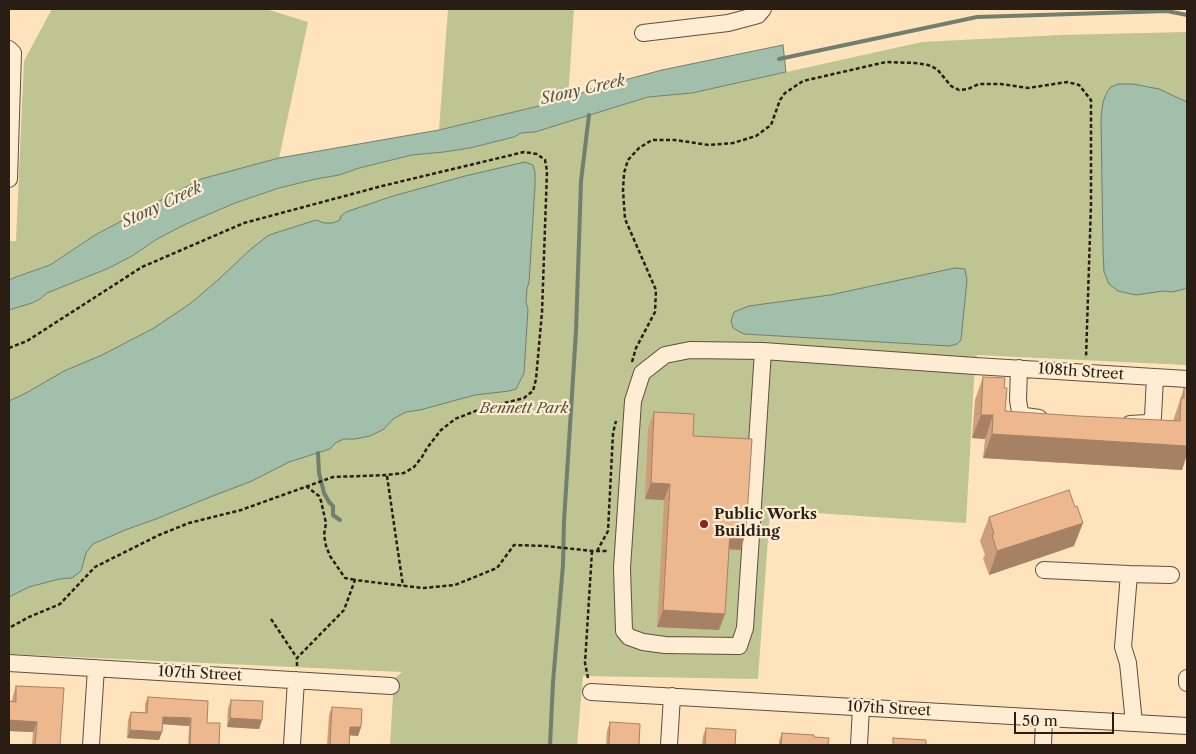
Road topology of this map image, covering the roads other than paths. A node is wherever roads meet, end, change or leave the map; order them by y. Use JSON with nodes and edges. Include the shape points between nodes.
{"nodes":[{"id":1,"x":763,"y":9,"type":"edge"},
{"id":2,"x":643,"y":33,"type":"dead end"},
{"id":3,"x":11,"y":51,"type":"edge"},
{"id":4,"x":9,"y":179,"type":"edge"},
{"id":5,"x":763,"y":351,"type":"junction"},
{"id":6,"x":1019,"y":368,"type":"junction"},
{"id":7,"x":1155,"y":377,"type":"junction"},
{"id":8,"x":1187,"y":379,"type":"edge"},
{"id":9,"x":1052,"y":419,"type":"edge"},
{"id":10,"x":1112,"y":422,"type":"edge"},
{"id":11,"x":1044,"y":570,"type":"dead end"},
{"id":12,"x":1129,"y":574,"type":"junction"},
{"id":13,"x":1171,"y":576,"type":"dead end"},
{"id":14,"x":9,"y":663,"type":"edge"},
{"id":15,"x":96,"y":668,"type":"junction"},
{"id":16,"x":1187,"y":678,"type":"edge"},
{"id":17,"x":296,"y":680,"type":"junction"},
{"id":18,"x":1187,"y":683,"type":"edge"},
{"id":19,"x":391,"y":686,"type":"dead end"},
{"id":20,"x":591,"y":692,"type":"road end"},
{"id":21,"x":672,"y":696,"type":"junction"},
{"id":22,"x":861,"y":707,"type":"junction"},
{"id":23,"x":1044,"y":718,"type":"junction"},
{"id":24,"x":1134,"y":723,"type":"junction"},
{"id":25,"x":1187,"y":726,"type":"edge"},
{"id":26,"x":91,"y":745,"type":"edge"},
{"id":27,"x":292,"y":745,"type":"edge"},
{"id":28,"x":669,"y":745,"type":"edge"},
{"id":29,"x":859,"y":745,"type":"edge"},
{"id":30,"x":1043,"y":745,"type":"edge"}],
"edges":[{"from":1,"to":2,"type":"street","via":[[758,15],[728,23]]},
{"from":3,"to":4,"type":"street"},
{"from":5,"to":5,"type":"street","name":"108th Street","via":[[690,350],[665,355],[642,373],[633,401],[622,568],[624,631],[629,637],[665,645],[739,646],[745,628]]},
{"from":5,"to":6,"type":"street","name":"108th Street"},
{"from":6,"to":7,"type":"street","name":"108th Street"},
{"from":6,"to":9,"type":"street","via":[[1020,412],[1032,418]]},
{"from":7,"to":8,"type":"street","name":"108th Street"},
{"from":7,"to":10,"type":"street","via":[[1154,412],[1150,421],[1141,424]]},
{"from":11,"to":12,"type":"street"},
{"from":12,"to":13,"type":"street"},
{"from":12,"to":24,"type":"street","via":[[1124,647]]},
{"from":14,"to":15,"type":"street","name":"107th Street"},
{"from":15,"to":17,"type":"street","name":"107th Street"},
{"from":15,"to":26,"type":"street"},
{"from":16,"to":18,"type":"street"},
{"from":17,"to":19,"type":"street","name":"107th Street"},
{"from":17,"to":27,"type":"street"},
{"from":20,"to":21,"type":"street","name":"107th Street"},
{"from":21,"to":22,"type":"street","name":"107th Street"},
{"from":21,"to":28,"type":"street"},
{"from":22,"to":23,"type":"street","name":"107th Street"},
{"from":22,"to":29,"type":"street"},
{"from":23,"to":24,"type":"street","name":"107th Street"},
{"from":23,"to":30,"type":"street"},
{"from":24,"to":25,"type":"street","name":"107th Street"}]}
